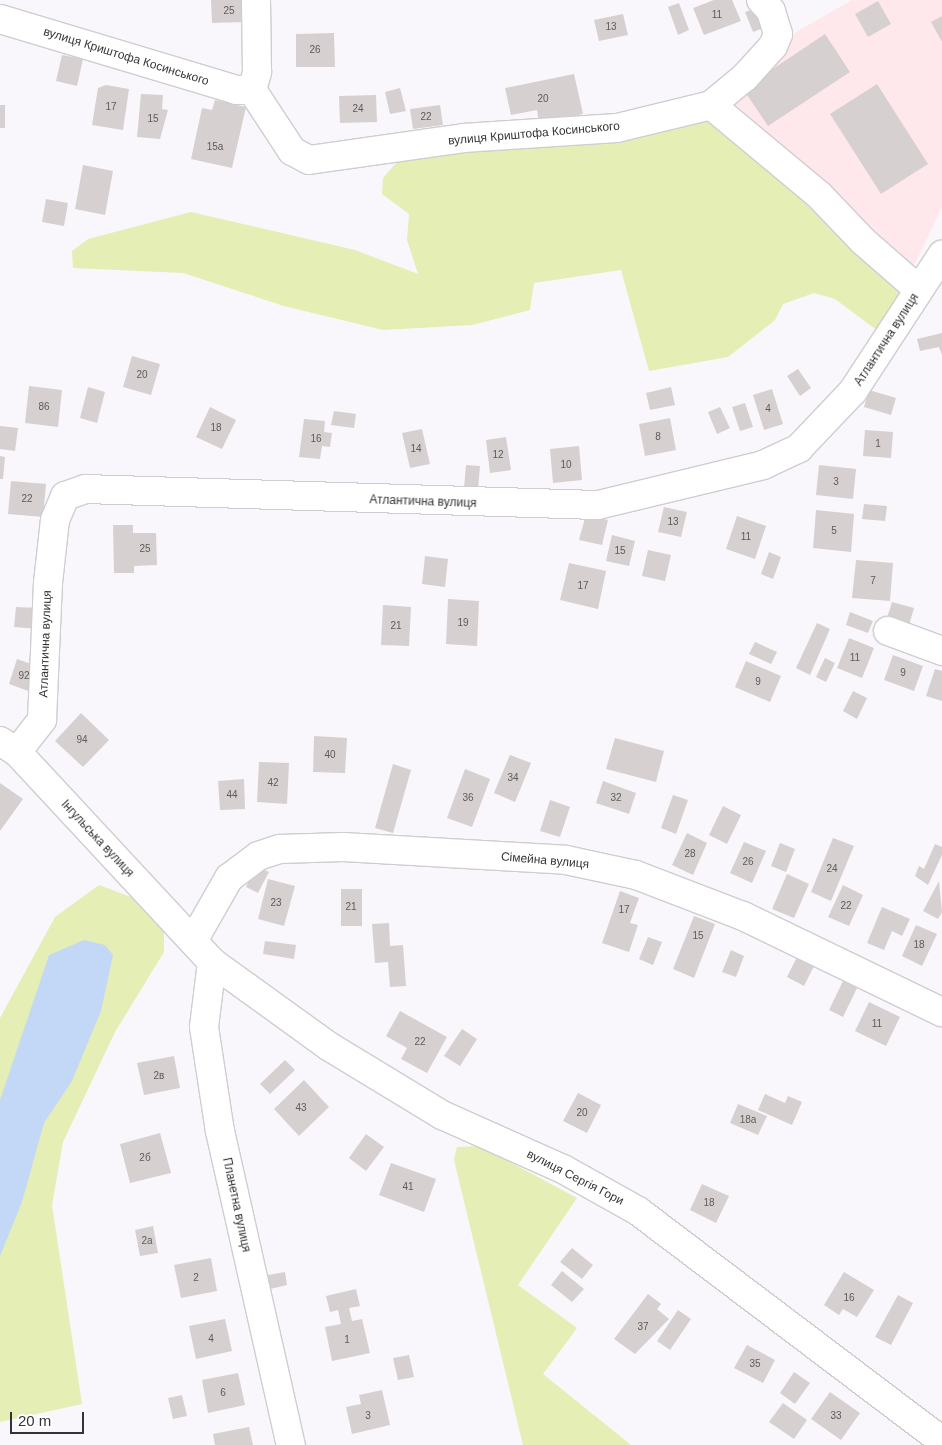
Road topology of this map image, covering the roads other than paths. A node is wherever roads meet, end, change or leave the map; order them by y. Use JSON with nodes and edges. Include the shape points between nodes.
{"nodes":[{"id":1,"x":256,"y":0,"type":"edge"},
{"id":2,"x":761,"y":0,"type":"edge"},
{"id":3,"x":0,"y":20,"type":"edge"},
{"id":4,"x":252,"y":90,"type":"junction"},
{"id":5,"x":712,"y":105,"type":"junction"},
{"id":6,"x":942,"y":255,"type":"edge"},
{"id":7,"x":919,"y":290,"type":"junction"},
{"id":8,"x":888,"y":631,"type":"dead end"},
{"id":9,"x":942,"y":651,"type":"edge"},
{"id":10,"x":9,"y":746,"type":"edge"},
{"id":11,"x":192,"y":941,"type":"junction"},
{"id":12,"x":212,"y":962,"type":"junction"},
{"id":13,"x":942,"y":1012,"type":"edge"},
{"id":14,"x":942,"y":1440,"type":"edge"},
{"id":15,"x":291,"y":1445,"type":"edge"}],
"edges":[{"from":1,"to":4,"type":"street","via":[[257,72]]},
{"from":2,"to":5,"type":"street","via":[[778,24],[773,46]]},
{"from":3,"to":4,"type":"street","name":"вулиця Криштофа Косинського","via":[[236,90]]},
{"from":4,"to":5,"type":"street","name":"вулиця Криштофа Косинського","via":[[292,151],[309,160],[463,138],[617,128]]},
{"from":5,"to":7,"type":"street","via":[[819,195],[863,241]]},
{"from":6,"to":7,"type":"street","name":"Атлантична вулиця"},
{"from":7,"to":10,"type":"street","name":"Атлантична вулиця","via":[[853,391],[799,448],[763,465],[722,475],[598,504],[555,506],[85,489],[65,496],[55,520],[48,583],[42,720]]},
{"from":8,"to":9,"type":"street"},
{"from":10,"to":11,"type":"street","name":"Інгульська вулиця"},
{"from":11,"to":12,"type":"street","name":"вулиця Сергія Гори"},
{"from":11,"to":13,"type":"street","name":"Сімейна вулиця","via":[[229,878],[258,856],[280,850],[343,846],[566,860],[636,875],[743,916]]},
{"from":12,"to":14,"type":"street","name":"вулиця Сергія Гори","via":[[330,1046],[442,1115],[563,1169],[638,1211]]},
{"from":12,"to":15,"type":"street","name":"Планетна вулиця","via":[[204,1027],[220,1131]]}]}
